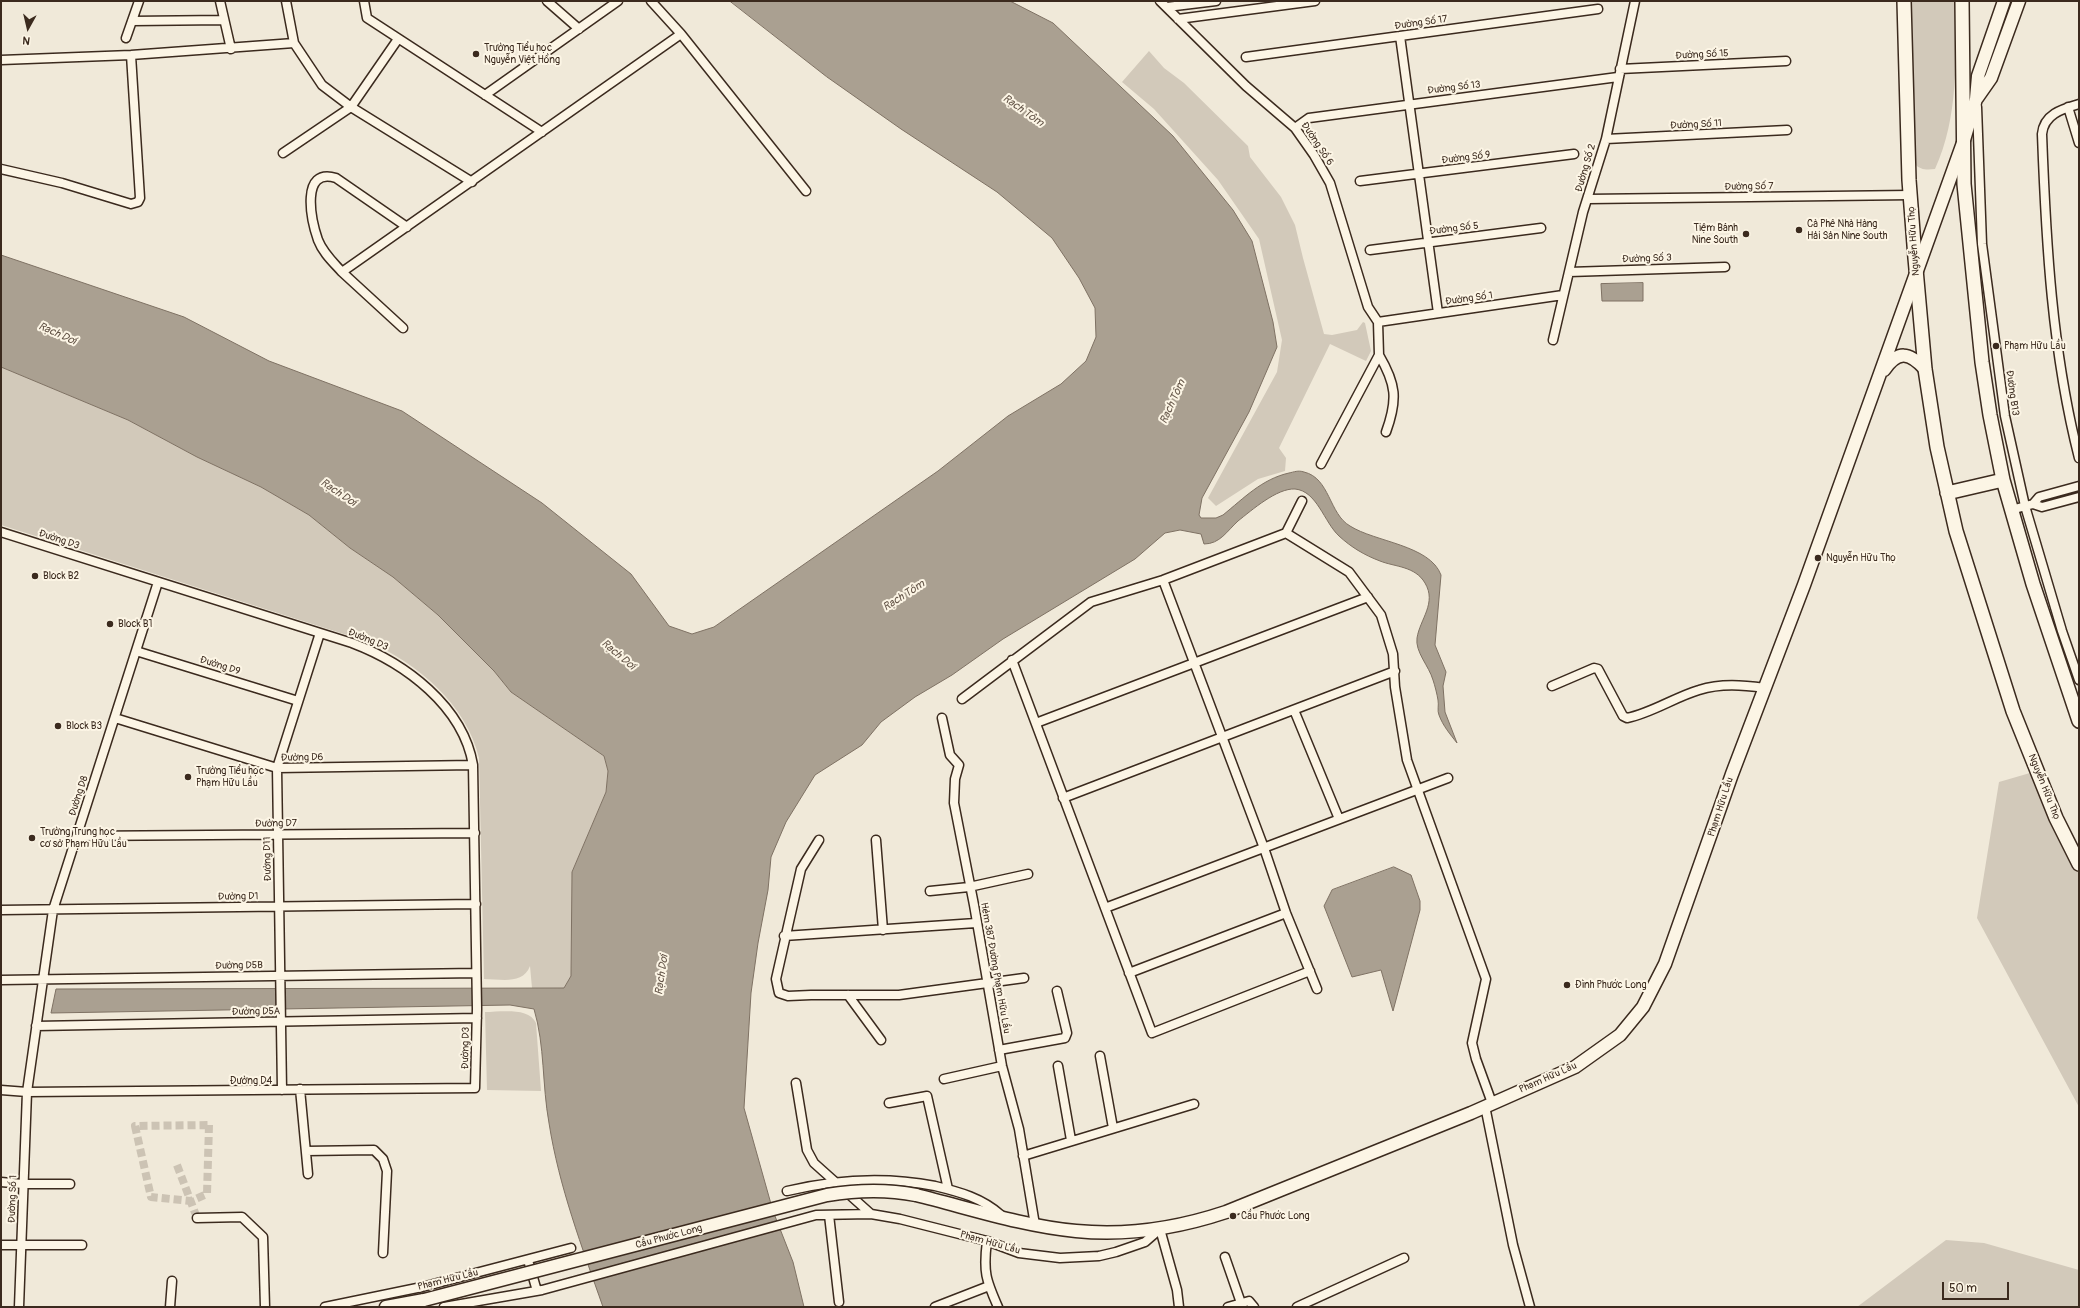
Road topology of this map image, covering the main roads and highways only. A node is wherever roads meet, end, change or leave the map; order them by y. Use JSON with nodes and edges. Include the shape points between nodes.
{"nodes":[{"id":1,"x":1904,"y":1,"type":"edge"},
{"id":2,"x":1962,"y":1,"type":"edge"},
{"id":3,"x":2004,"y":1,"type":"edge"},
{"id":4,"x":2019,"y":1,"type":"edge"},
{"id":5,"x":1976,"y":99,"type":"junction"},
{"id":6,"x":1964,"y":140,"type":"junction"},
{"id":7,"x":1916,"y":274,"type":"junction"},
{"id":8,"x":1925,"y":369,"type":"junction"},
{"id":9,"x":1878,"y":377,"type":"junction"},
{"id":10,"x":2003,"y":480,"type":"junction"},
{"id":11,"x":1947,"y":492,"type":"junction"},
{"id":12,"x":2079,"y":721,"type":"edge"},
{"id":13,"x":2079,"y":864,"type":"edge"},
{"id":14,"x":916,"y":1195,"type":"joint"},
{"id":15,"x":424,"y":1300,"type":"joint"},
{"id":16,"x":386,"y":1307,"type":"edge"}],
"edges":[{"from":1,"to":7,"type":"main road","name":"Nguyễn Hữu Thọ"},
{"from":2,"to":6,"type":"main road"},
{"from":3,"to":5,"type":"main road","name":"Phạm Hữu Lầu","via":[[1978,76]]},
{"from":4,"to":5,"type":"main road","name":"Phạm Hữu Lầu","via":[[1991,78]]},
{"from":5,"to":6,"type":"main road","name":"Phạm Hữu Lầu"},
{"from":6,"to":7,"type":"main road","name":"Phạm Hữu Lầu"},
{"from":6,"to":10,"type":"main road","via":[[1964,184],[1982,362]]},
{"from":7,"to":8,"type":"main road","name":"Nguyễn Hữu Thọ"},
{"from":7,"to":9,"type":"main road","name":"Phạm Hữu Lầu"},
{"from":8,"to":9,"type":"main road","via":[[1910,357],[1900,355],[1891,359]]},
{"from":8,"to":11,"type":"main road","name":"Nguyễn Hữu Thọ"},
{"from":9,"to":14,"type":"main road","name":"Phạm Hữu Lầu","via":[[1664,964],[1643,1007],[1620,1035],[1575,1067],[1226,1212],[1193,1222],[1160,1229],[1097,1232],[1035,1225]]},
{"from":10,"to":11,"type":"main road"},
{"from":10,"to":12,"type":"main road","via":[[2048,633]]},
{"from":11,"to":13,"type":"main road","name":"Nguyễn Hữu Thọ","via":[[1956,531],[2013,711],[2056,818]]},
{"from":14,"to":15,"type":"main road","name":"Cầu Phước Long","bridge":true,"via":[[877,1190],[827,1195]]},
{"from":15,"to":16,"type":"main road","name":"Phạm Hữu Lầu"}]}
